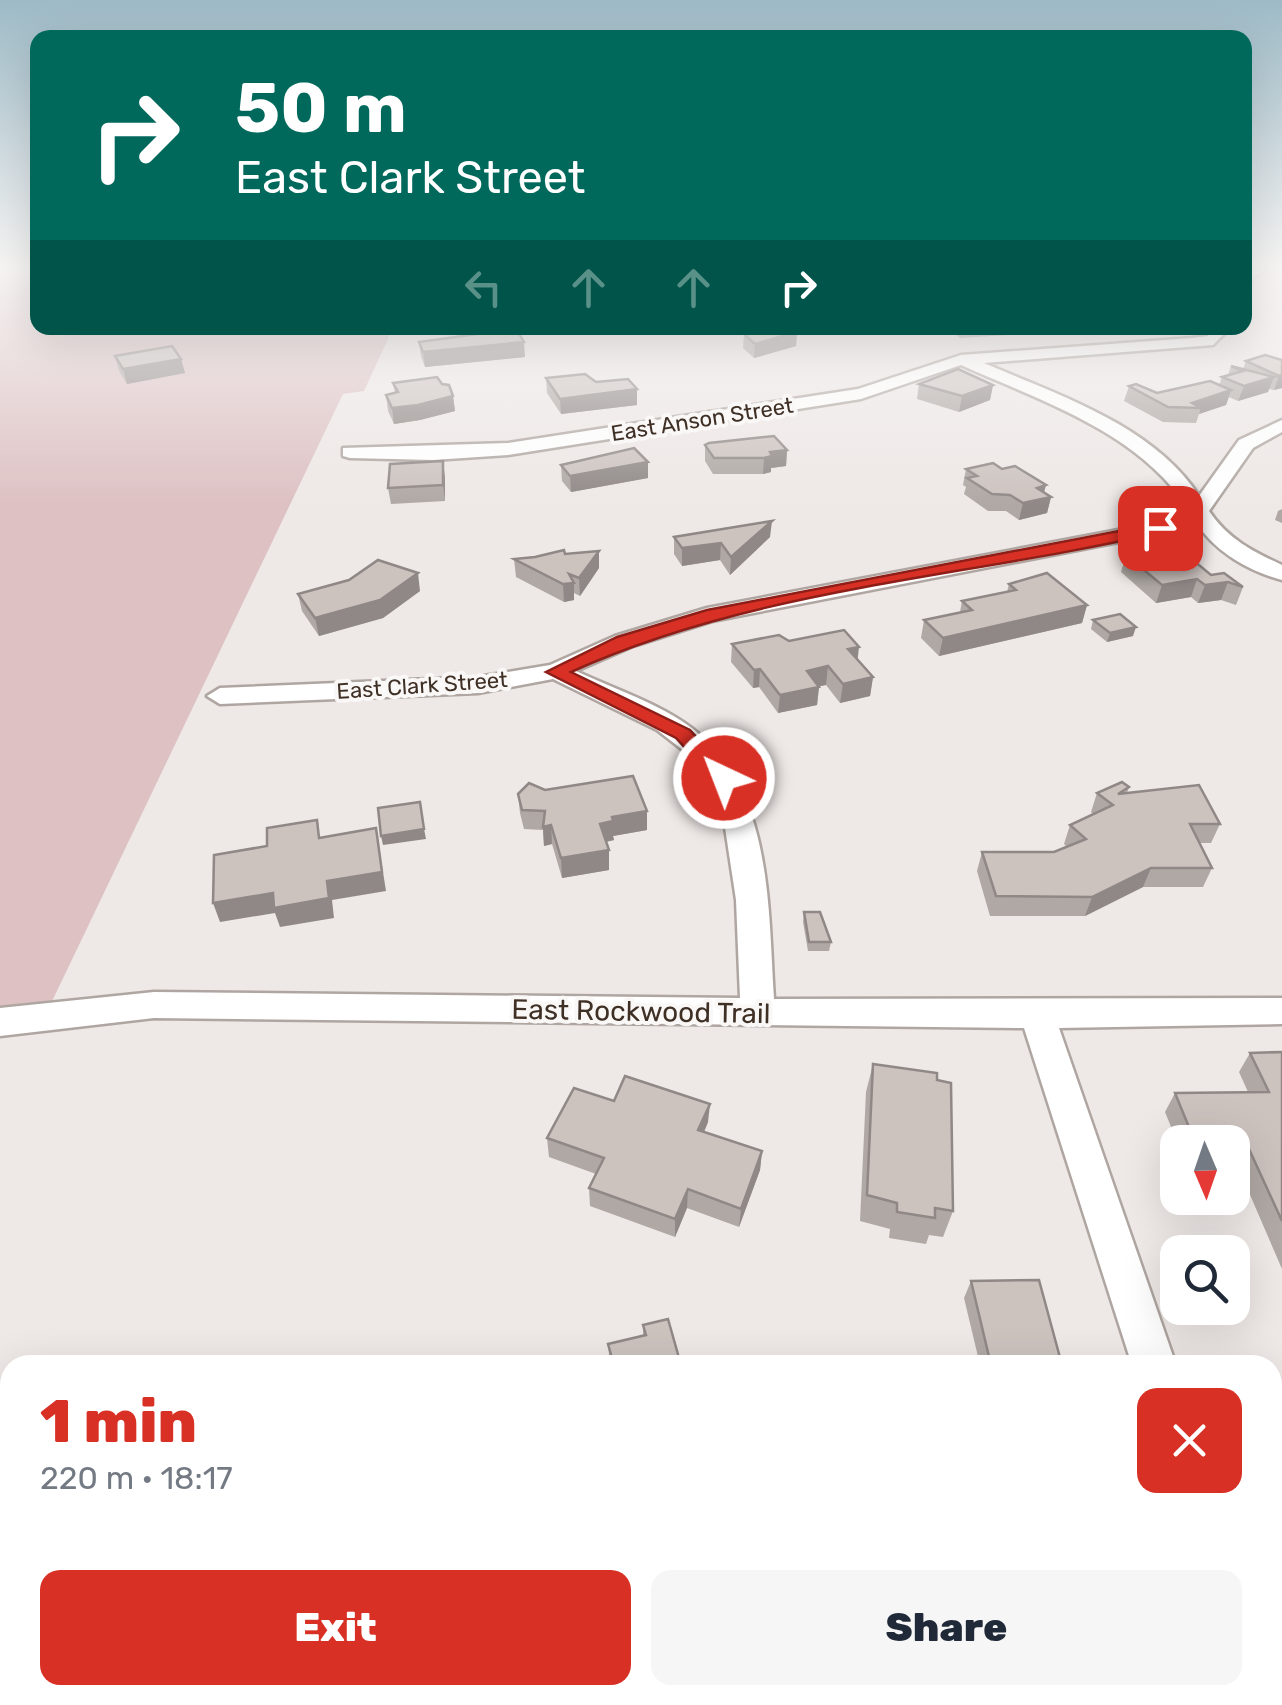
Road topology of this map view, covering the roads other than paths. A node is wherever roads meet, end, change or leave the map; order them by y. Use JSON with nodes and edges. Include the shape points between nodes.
{"nodes":[{"id":1,"x":1130,"y":348,"type":"edge"},
{"id":2,"x":962,"y":360,"type":"junction"},
{"id":3,"x":1282,"y":426,"type":"edge"},
{"id":4,"x":350,"y":452,"type":"dead end"},
{"id":5,"x":1196,"y":513,"type":"junction"},
{"id":6,"x":1282,"y":573,"type":"edge"},
{"id":7,"x":556,"y":672,"type":"junction"},
{"id":8,"x":220,"y":696,"type":"dead end"},
{"id":9,"x":1282,"y":1011,"type":"edge"},
{"id":10,"x":758,"y":1012,"type":"junction"},
{"id":11,"x":1037,"y":1015,"type":"junction"},
{"id":12,"x":0,"y":1022,"type":"edge"},
{"id":13,"x":1151,"y":1355,"type":"edge"}],
"edges":[{"from":1,"to":2,"type":"street","name":"East Anson Street"},
{"from":2,"to":4,"type":"street","name":"East Anson Street","via":[[860,394],[508,449]]},
{"from":2,"to":5,"type":"street","via":[[1132,442],[1182,483]]},
{"from":3,"to":5,"type":"street","via":[[1246,444]]},
{"from":5,"to":6,"type":"street","via":[[1238,553]]},
{"from":5,"to":7,"type":"street","name":"East Clark Street","via":[[1160,528],[707,615]]},
{"from":7,"to":8,"type":"street","name":"East Clark Street","via":[[478,685]]},
{"from":7,"to":10,"type":"street","via":[[683,734],[724,778],[742,823]]},
{"from":9,"to":11,"type":"street","name":"East Rockwood Trail"},
{"from":10,"to":11,"type":"street","name":"East Rockwood Trail"},
{"from":10,"to":12,"type":"street","name":"East Rockwood Trail","via":[[154,1005]]},
{"from":11,"to":13,"type":"street"}]}
